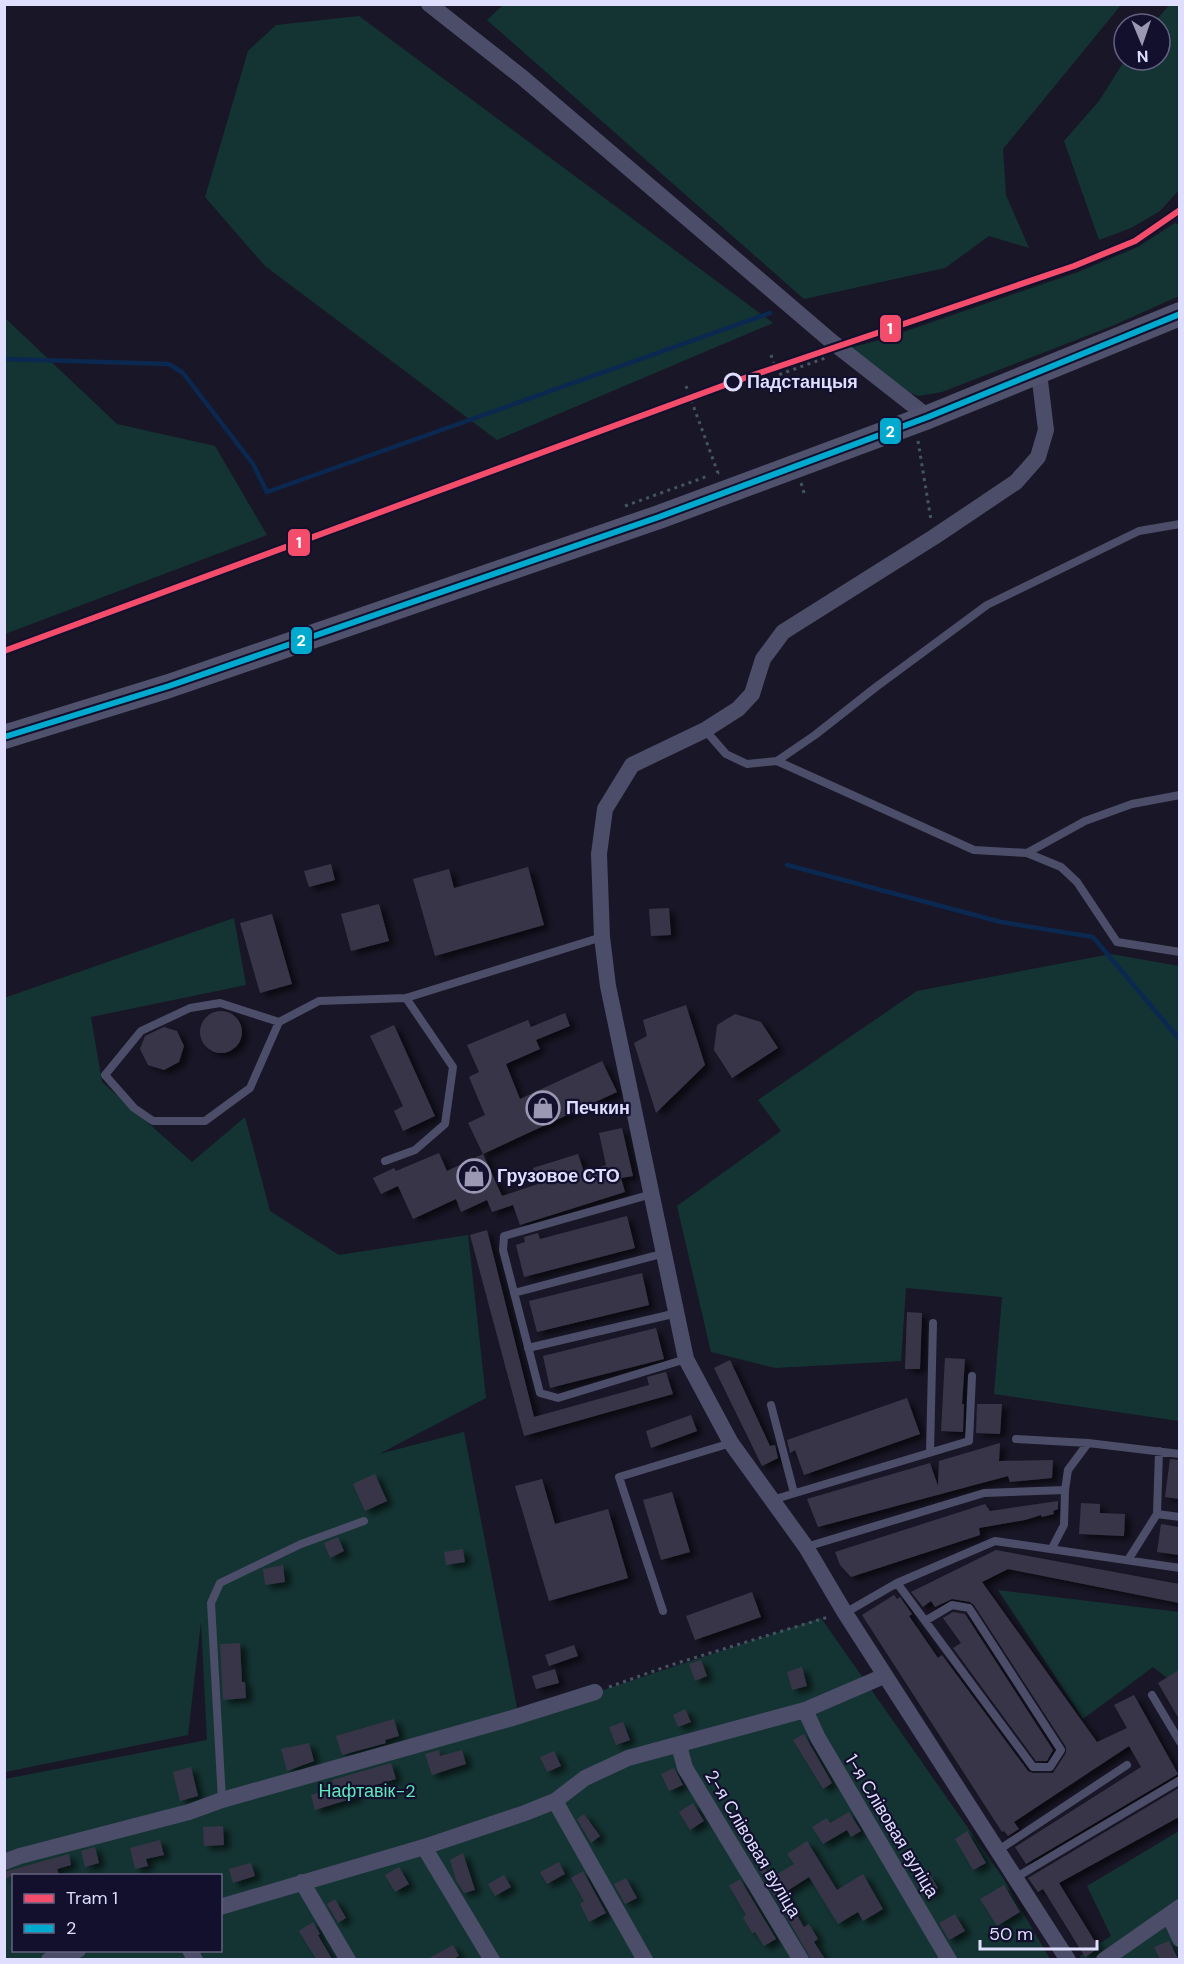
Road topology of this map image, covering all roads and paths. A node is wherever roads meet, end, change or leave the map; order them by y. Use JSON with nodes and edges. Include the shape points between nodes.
{"nodes":[{"id":1,"x":429,"y":4,"type":"edge"},
{"id":2,"x":1179,"y":314,"type":"edge"},
{"id":3,"x":844,"y":351,"type":"junction"},
{"id":4,"x":771,"y":355,"type":"dead end"},
{"id":5,"x":1039,"y":373,"type":"junction"},
{"id":6,"x":686,"y":386,"type":"dead end"},
{"id":7,"x":922,"y":419,"type":"junction"},
{"id":8,"x":625,"y":506,"type":"dead end"},
{"id":9,"x":1179,"y":524,"type":"edge"},
{"id":10,"x":934,"y":537,"type":"junction"},
{"id":11,"x":705,"y":730,"type":"junction"},
{"id":12,"x":4,"y":737,"type":"edge"},
{"id":13,"x":777,"y":761,"type":"junction"},
{"id":14,"x":1179,"y":795,"type":"edge"},
{"id":15,"x":1027,"y":853,"type":"junction"},
{"id":16,"x":602,"y":937,"type":"junction"},
{"id":17,"x":1179,"y":952,"type":"edge"},
{"id":18,"x":406,"y":998,"type":"junction"},
{"id":19,"x":279,"y":1022,"type":"junction"},
{"id":20,"x":385,"y":1161,"type":"dead end"},
{"id":21,"x":652,"y":1194,"type":"junction"},
{"id":22,"x":664,"y":1254,"type":"junction"},
{"id":23,"x":514,"y":1293,"type":"junction"},
{"id":24,"x":677,"y":1313,"type":"junction"},
{"id":25,"x":933,"y":1323,"type":"dead end"},
{"id":26,"x":528,"y":1348,"type":"junction"},
{"id":27,"x":686,"y":1359,"type":"junction"},
{"id":28,"x":972,"y":1376,"type":"dead end"},
{"id":29,"x":771,"y":1405,"type":"dead end"},
{"id":30,"x":1017,"y":1439,"type":"dead end"},
{"id":31,"x":731,"y":1443,"type":"junction"},
{"id":32,"x":1088,"y":1443,"type":"junction"},
{"id":33,"x":1159,"y":1451,"type":"junction"},
{"id":34,"x":930,"y":1452,"type":"junction"},
{"id":35,"x":1179,"y":1454,"type":"edge"},
{"id":36,"x":1065,"y":1490,"type":"junction"},
{"id":37,"x":794,"y":1493,"type":"junction"},
{"id":38,"x":772,"y":1500,"type":"junction"},
{"id":39,"x":1157,"y":1514,"type":"junction"},
{"id":40,"x":1179,"y":1517,"type":"edge"},
{"id":41,"x":364,"y":1521,"type":"dead end"},
{"id":42,"x":806,"y":1547,"type":"junction"},
{"id":43,"x":1052,"y":1548,"type":"junction"},
{"id":44,"x":1128,"y":1560,"type":"junction"},
{"id":45,"x":1179,"y":1568,"type":"edge"},
{"id":46,"x":897,"y":1583,"type":"junction"},
{"id":47,"x":663,"y":1611,"type":"dead end"},
{"id":48,"x":844,"y":1613,"type":"junction"},
{"id":49,"x":925,"y":1622,"type":"junction"},
{"id":50,"x":884,"y":1676,"type":"junction"},
{"id":51,"x":595,"y":1692,"type":"joint"},
{"id":52,"x":1152,"y":1695,"type":"dead end"},
{"id":53,"x":804,"y":1710,"type":"junction"},
{"id":54,"x":1179,"y":1742,"type":"edge"},
{"id":55,"x":680,"y":1745,"type":"junction"},
{"id":56,"x":1127,"y":1765,"type":"dead end"},
{"id":57,"x":1179,"y":1780,"type":"edge"},
{"id":58,"x":222,"y":1800,"type":"junction"},
{"id":59,"x":555,"y":1801,"type":"junction"},
{"id":60,"x":424,"y":1847,"type":"junction"},
{"id":61,"x":998,"y":1851,"type":"junction"},
{"id":62,"x":4,"y":1862,"type":"edge"},
{"id":63,"x":1015,"y":1878,"type":"junction"},
{"id":64,"x":302,"y":1882,"type":"junction"},
{"id":65,"x":222,"y":1906,"type":"edge"},
{"id":66,"x":1174,"y":1911,"type":"edge"},
{"id":67,"x":1179,"y":1939,"type":"edge"},
{"id":68,"x":72,"y":1952,"type":"edge"},
{"id":69,"x":49,"y":1959,"type":"edge"},
{"id":70,"x":348,"y":1959,"type":"edge"},
{"id":71,"x":492,"y":1959,"type":"edge"},
{"id":72,"x":645,"y":1959,"type":"edge"},
{"id":73,"x":801,"y":1959,"type":"edge"},
{"id":74,"x":949,"y":1959,"type":"edge"},
{"id":75,"x":1068,"y":1959,"type":"edge"},
{"id":76,"x":1104,"y":1959,"type":"edge"}],
"edges":[{"from":1,"to":3,"type":"street","via":[[523,78]]},
{"from":2,"to":5,"type":"main road"},
{"from":3,"to":4,"type":"path","via":[[778,375]]},
{"from":3,"to":7,"type":"street"},
{"from":5,"to":7,"type":"main road"},
{"from":5,"to":10,"type":"street","via":[[1046,429],[1038,457],[1016,482]]},
{"from":6,"to":8,"type":"path","via":[[718,473]]},
{"from":7,"to":10,"type":"path"},
{"from":7,"to":12,"type":"main road","via":[[636,525],[169,686]]},
{"from":9,"to":13,"type":"lane","via":[[1139,531],[987,605]]},
{"from":10,"to":11,"type":"street","via":[[783,632],[763,658],[752,694],[738,709]]},
{"from":11,"to":13,"type":"lane","via":[[726,754],[747,764]]},
{"from":11,"to":16,"type":"street","via":[[632,765],[605,809],[599,854]]},
{"from":13,"to":15,"type":"lane","via":[[974,850]]},
{"from":14,"to":15,"type":"lane","via":[[1132,804],[1085,821]]},
{"from":15,"to":17,"type":"lane","via":[[1060,867],[1077,882],[1117,942]]},
{"from":16,"to":18,"type":"lane"},
{"from":16,"to":21,"type":"street","via":[[608,986]]},
{"from":18,"to":19,"type":"lane","via":[[319,1001]]},
{"from":18,"to":20,"type":"lane","via":[[453,1067],[445,1124],[415,1150]]},
{"from":19,"to":19,"type":"lane","via":[[250,1088],[205,1121],[153,1120],[134,1108],[105,1075],[141,1031],[190,1008],[220,1004]]},
{"from":21,"to":22,"type":"street"},
{"from":21,"to":23,"type":"lane","via":[[504,1236],[503,1251]]},
{"from":22,"to":23,"type":"lane"},
{"from":22,"to":24,"type":"street"},
{"from":23,"to":26,"type":"lane"},
{"from":24,"to":26,"type":"lane"},
{"from":24,"to":27,"type":"street"},
{"from":25,"to":34,"type":"lane"},
{"from":26,"to":27,"type":"lane","via":[[540,1393],[558,1398]]},
{"from":27,"to":31,"type":"street"},
{"from":28,"to":34,"type":"lane","via":[[969,1441]]},
{"from":29,"to":37,"type":"lane"},
{"from":30,"to":32,"type":"lane"},
{"from":31,"to":38,"type":"street"},
{"from":31,"to":47,"type":"lane","via":[[619,1477]]},
{"from":32,"to":33,"type":"lane"},
{"from":32,"to":36,"type":"lane","via":[[1068,1470]]},
{"from":33,"to":35,"type":"lane"},
{"from":33,"to":39,"type":"lane"},
{"from":34,"to":37,"type":"lane"},
{"from":36,"to":42,"type":"lane","via":[[984,1493]]},
{"from":36,"to":43,"type":"lane","via":[[1064,1525]]},
{"from":37,"to":38,"type":"lane"},
{"from":38,"to":42,"type":"street"},
{"from":39,"to":40,"type":"lane"},
{"from":39,"to":44,"type":"lane"},
{"from":41,"to":58,"type":"lane","via":[[301,1544],[220,1583],[211,1603]]},
{"from":42,"to":48,"type":"street"},
{"from":43,"to":44,"type":"lane"},
{"from":43,"to":46,"type":"lane","via":[[994,1541]]},
{"from":44,"to":45,"type":"lane"},
{"from":46,"to":48,"type":"lane"},
{"from":46,"to":49,"type":"lane"},
{"from":48,"to":50,"type":"street"},
{"from":48,"to":51,"type":"path"},
{"from":49,"to":49,"type":"lane","via":[[1033,1767],[1050,1767],[1061,1750],[969,1608],[952,1605]]},
{"from":50,"to":53,"type":"street"},
{"from":50,"to":61,"type":"street"},
{"from":51,"to":58,"type":"street"},
{"from":52,"to":54,"type":"lane"},
{"from":53,"to":55,"type":"street"},
{"from":53,"to":74,"type":"street","name":"1-я Слівовая вуліца"},
{"from":55,"to":59,"type":"street","via":[[628,1758],[585,1778]]},
{"from":55,"to":73,"type":"street","name":"2-я Слівовая вуліца","via":[[685,1768]]},
{"from":56,"to":61,"type":"lane"},
{"from":57,"to":63,"type":"lane"},
{"from":58,"to":62,"type":"street"},
{"from":59,"to":60,"type":"street"},
{"from":59,"to":72,"type":"street"},
{"from":60,"to":64,"type":"street"},
{"from":60,"to":71,"type":"street"},
{"from":61,"to":63,"type":"street"},
{"from":63,"to":75,"type":"street"},
{"from":64,"to":65,"type":"street"},
{"from":64,"to":70,"type":"street"},
{"from":66,"to":67,"type":"street"},
{"from":66,"to":76,"type":"street"},
{"from":68,"to":69,"type":"street"}]}
